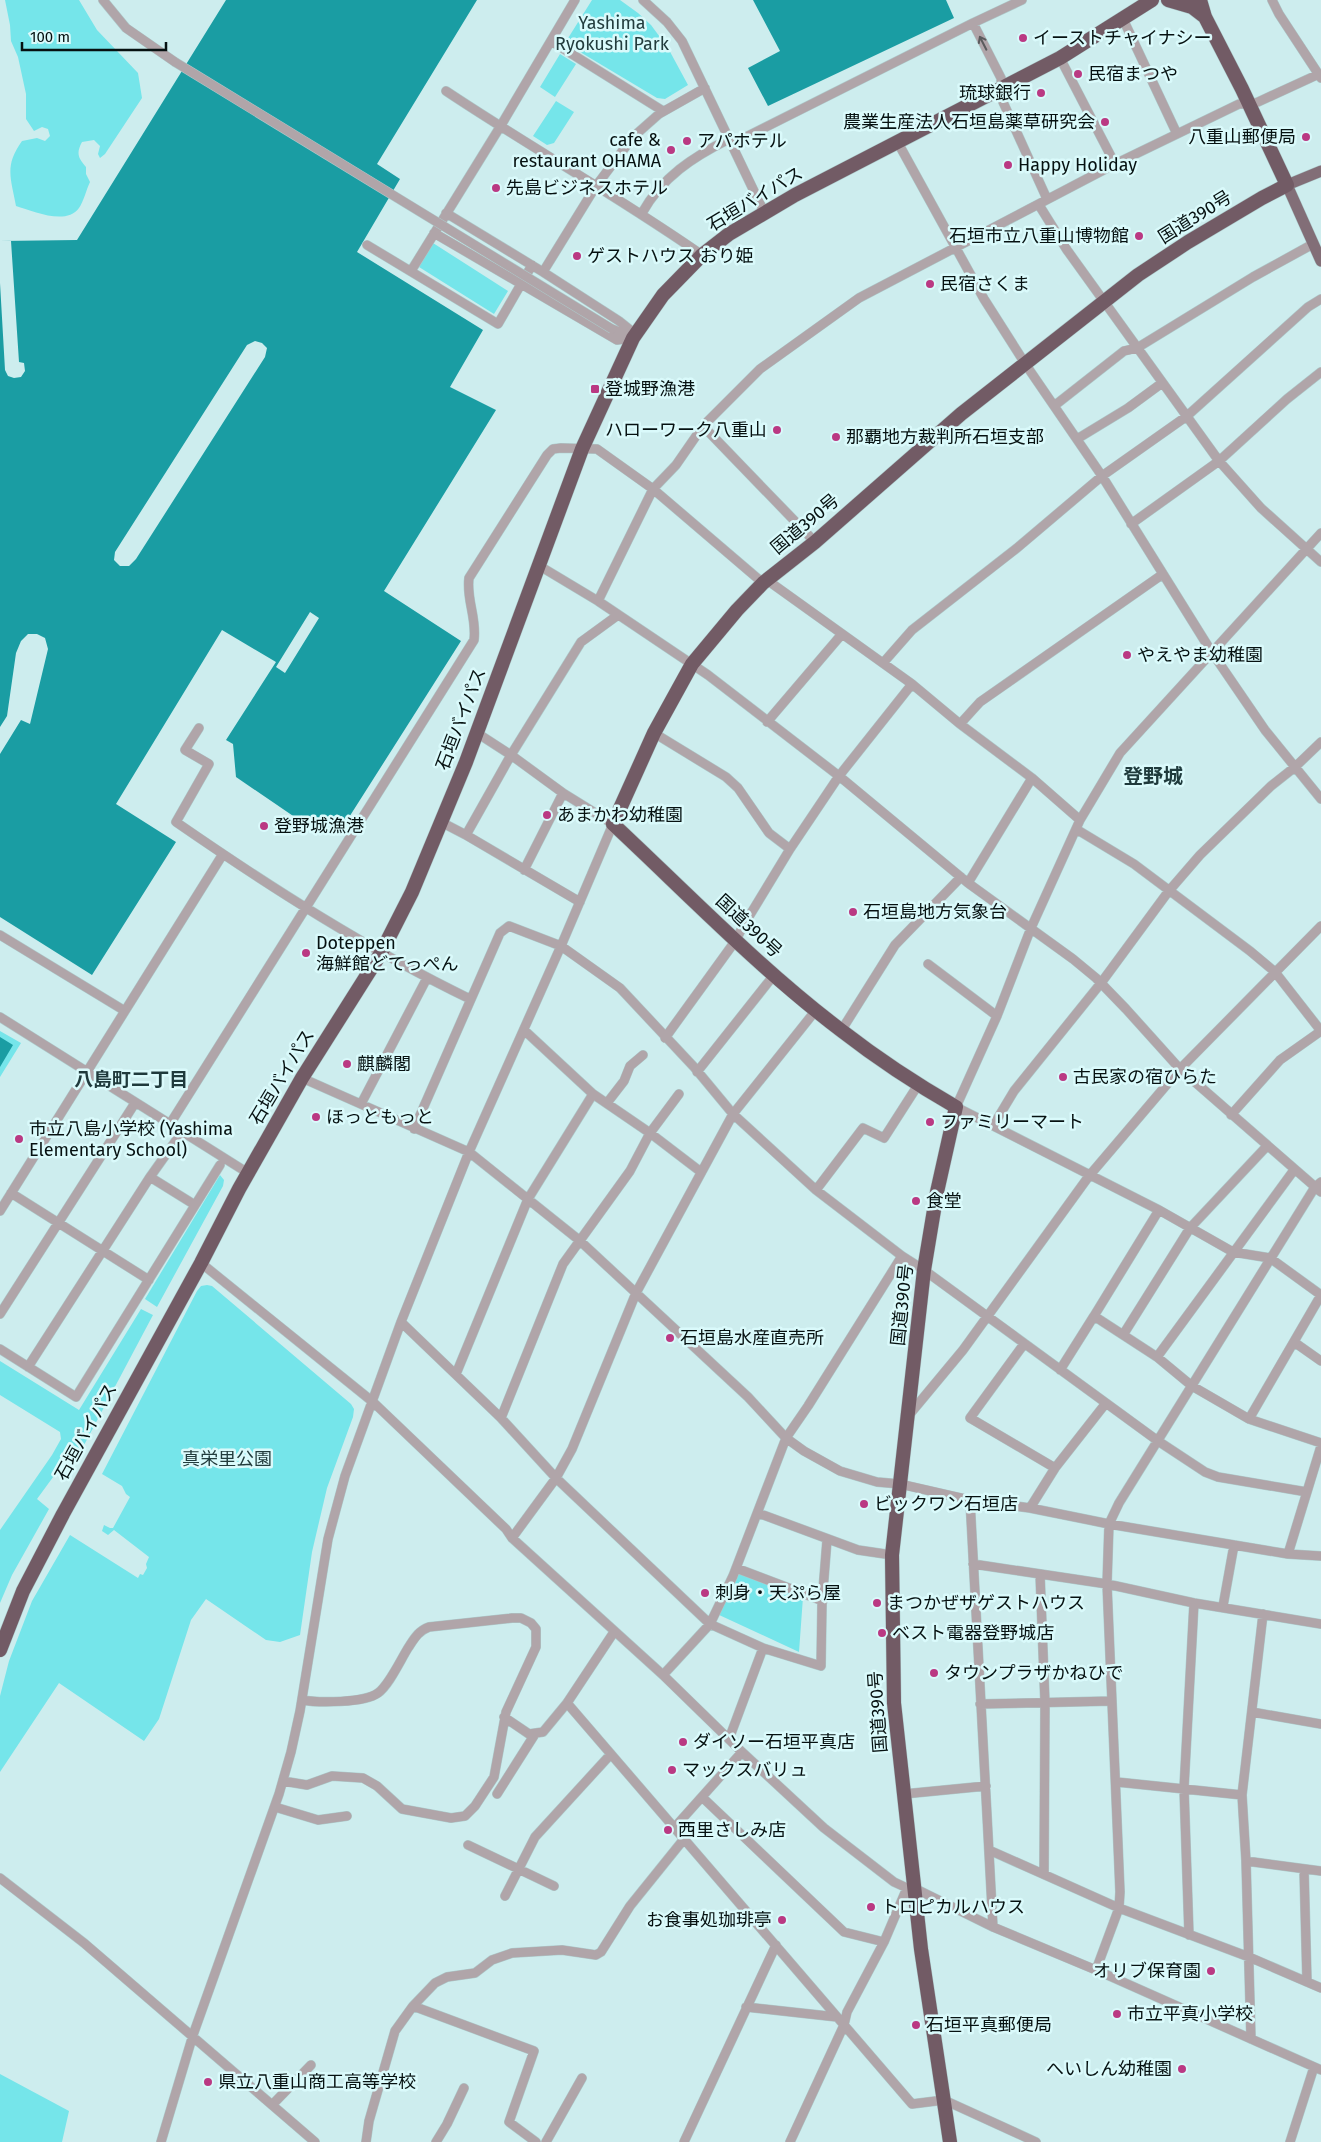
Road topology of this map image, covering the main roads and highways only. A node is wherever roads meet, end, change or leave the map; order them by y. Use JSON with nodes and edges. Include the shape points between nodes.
{"nodes":[{"id":1,"x":1152,"y":0,"type":"edge"},
{"id":2,"x":1168,"y":0,"type":"edge"},
{"id":3,"x":1200,"y":0,"type":"edge"},
{"id":4,"x":1205,"y":17,"type":"junction"},
{"id":5,"x":1321,"y":171,"type":"edge"},
{"id":6,"x":1287,"y":185,"type":"junction"},
{"id":7,"x":1321,"y":261,"type":"edge"},
{"id":8,"x":0,"y":1650,"type":"edge"},
{"id":9,"x":950,"y":2142,"type":"edge"}],
"edges":[{"from":1,"to":8,"type":"highway","name":"石垣バイパス","via":[[1060,58],[764,212],[702,255],[663,295],[633,338],[582,449],[477,733],[412,892],[381,953],[302,1078],[248,1173],[63,1514],[23,1591]]},
{"from":2,"to":4,"type":"highway","via":[[1192,7]]},
{"from":3,"to":4,"type":"highway"},
{"from":4,"to":6,"type":"highway"},
{"from":5,"to":6,"type":"main road"},
{"from":6,"to":7,"type":"main road"},
{"from":6,"to":9,"type":"highway","name":"国道390号","via":[[1188,242],[1104,300],[962,414],[765,582],[692,664],[654,734],[613,824],[774,975],[841,1031],[956,1108],[924,1270],[892,1555],[894,1702],[911,1888]]}]}
